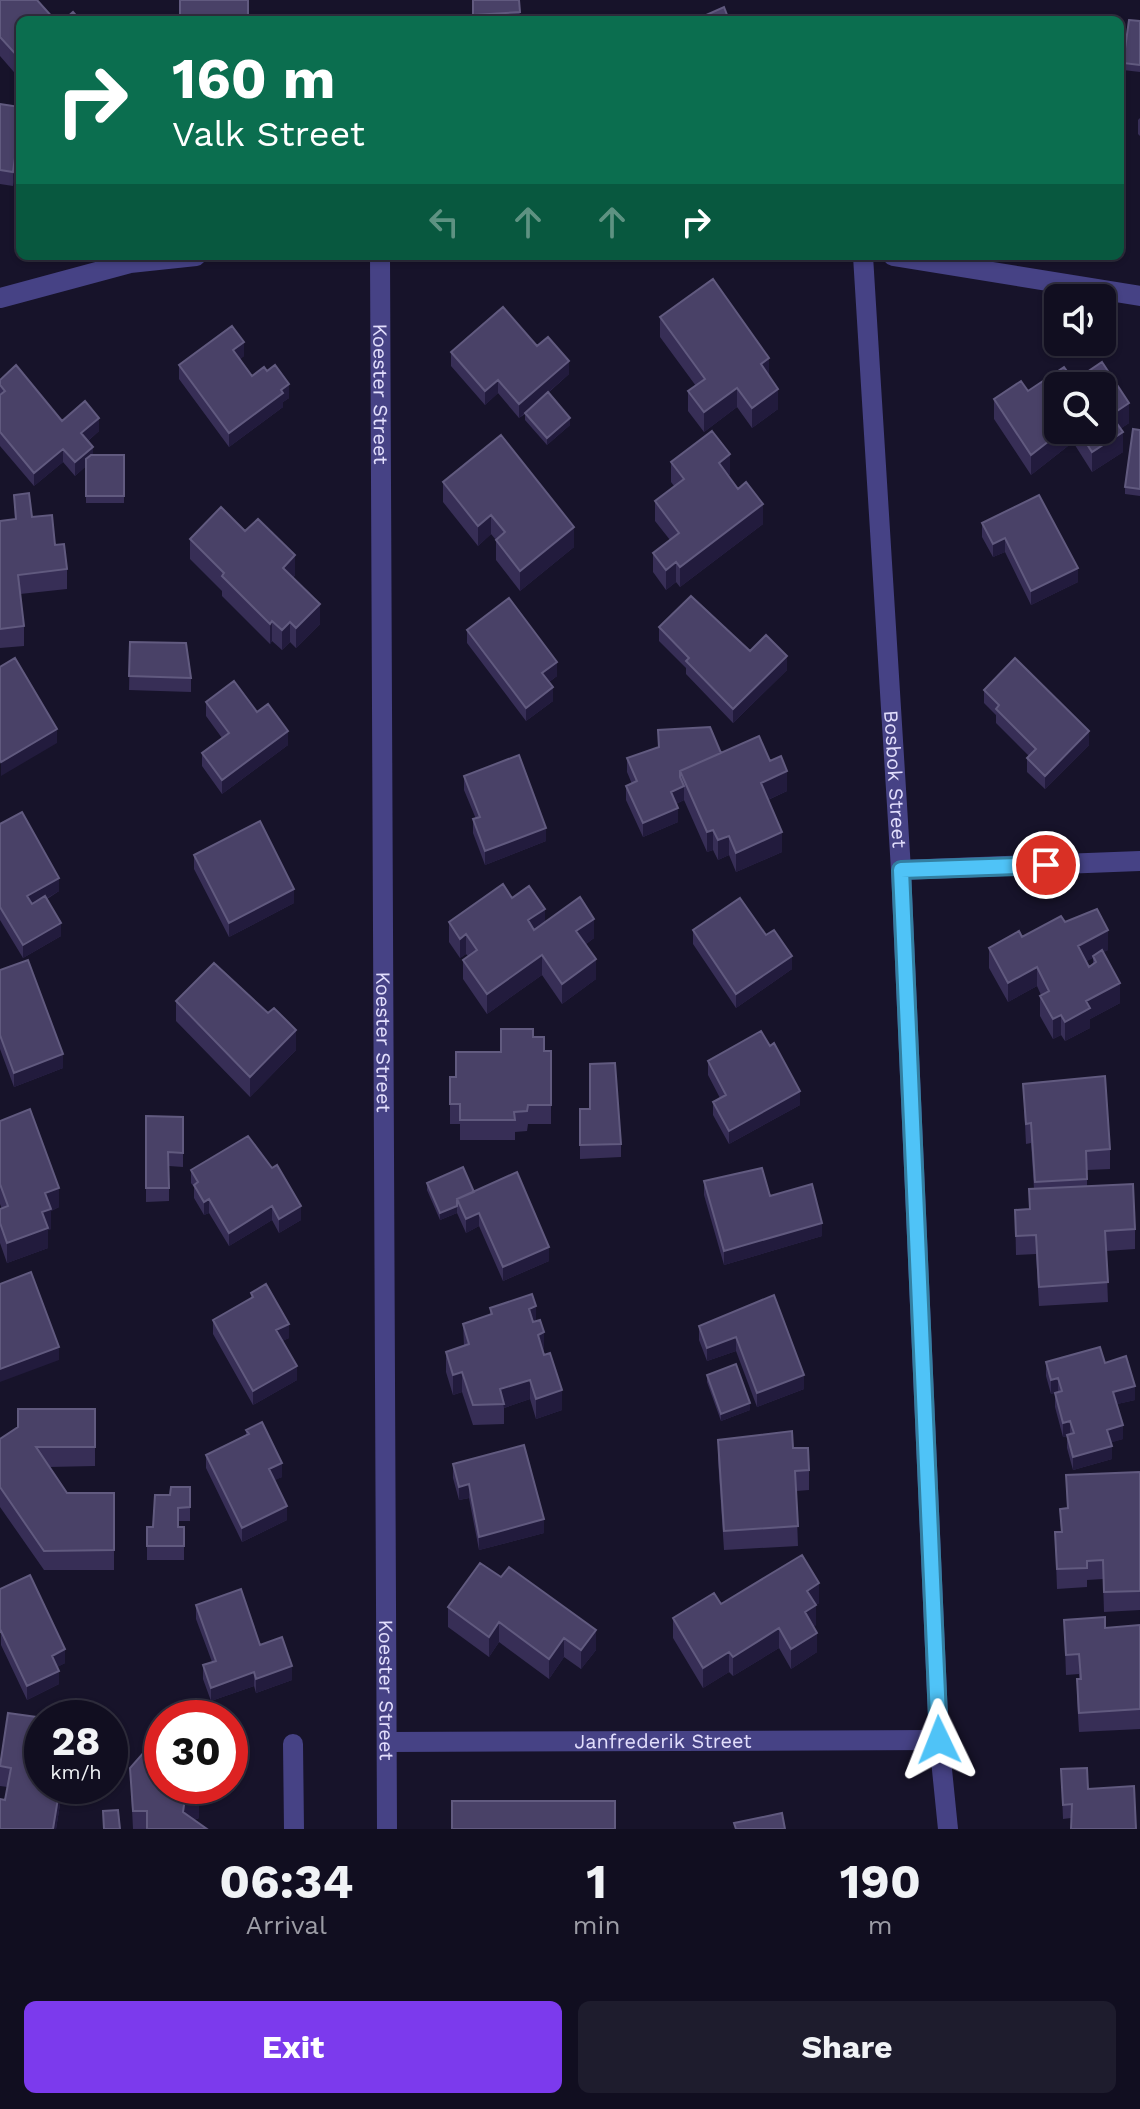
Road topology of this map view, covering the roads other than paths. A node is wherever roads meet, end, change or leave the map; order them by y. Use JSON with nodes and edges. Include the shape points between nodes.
{"nodes":[{"id":1,"x":158,"y":260,"type":"edge"},
{"id":2,"x":380,"y":260,"type":"edge"},
{"id":3,"x":863,"y":260,"type":"edge"},
{"id":4,"x":918,"y":260,"type":"edge"},
{"id":5,"x":1140,"y":296,"type":"edge"},
{"id":6,"x":0,"y":298,"type":"edge"},
{"id":7,"x":1140,"y":861,"type":"edge"},
{"id":8,"x":901,"y":870,"type":"junction"},
{"id":9,"x":939,"y":1740,"type":"junction"},
{"id":10,"x":389,"y":1742,"type":"junction"},
{"id":11,"x":293,"y":1744,"type":"dead end"},
{"id":12,"x":294,"y":1829,"type":"edge"},
{"id":13,"x":387,"y":1829,"type":"edge"},
{"id":14,"x":948,"y":1829,"type":"edge"}],
"edges":[{"from":1,"to":6,"type":"street"},
{"from":2,"to":10,"type":"street","name":"Koester Street"},
{"from":3,"to":8,"type":"street","name":"Bosbok Street"},
{"from":4,"to":5,"type":"street"},
{"from":7,"to":8,"type":"street"},
{"from":8,"to":9,"type":"street","name":"Bosbok Street"},
{"from":9,"to":10,"type":"street","name":"Janfrederik Street"},
{"from":9,"to":14,"type":"street","name":"Bosbok Street"},
{"from":10,"to":13,"type":"street","name":"Koester Street"},
{"from":11,"to":12,"type":"street"}]}
